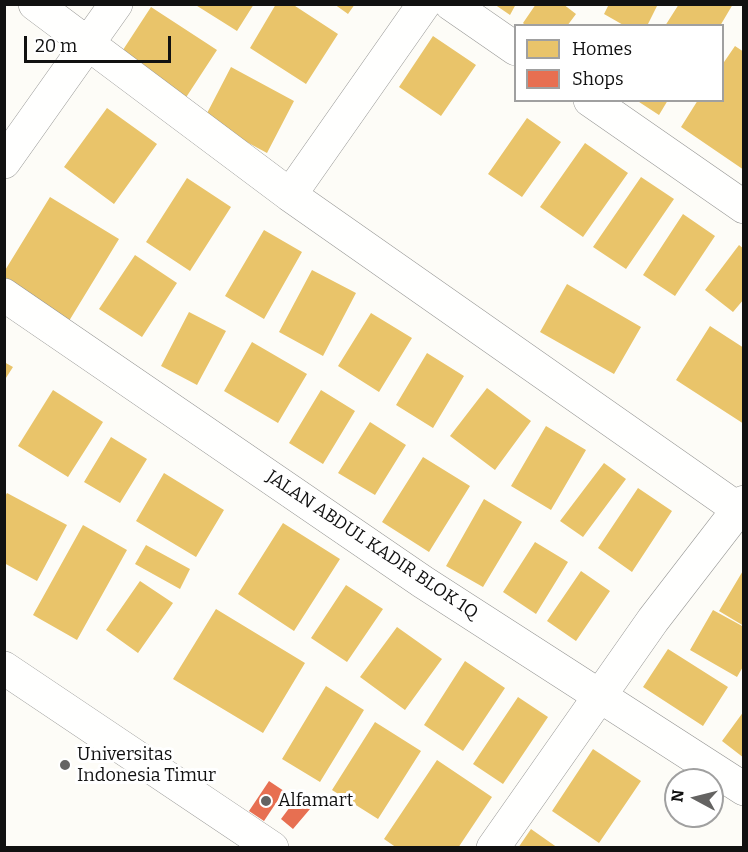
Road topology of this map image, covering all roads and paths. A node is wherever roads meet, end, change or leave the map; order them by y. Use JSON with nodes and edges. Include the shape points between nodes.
{"nodes":[{"id":1,"x":35,"y":4,"type":"edge"},
{"id":2,"x":116,"y":4,"type":"edge"},
{"id":3,"x":424,"y":4,"type":"edge"},
{"id":4,"x":451,"y":4,"type":"edge"},
{"id":5,"x":87,"y":45,"type":"junction"},
{"id":6,"x":514,"y":48,"type":"edge"},
{"id":7,"x":593,"y":102,"type":"edge"},
{"id":8,"x":4,"y":162,"type":"edge"},
{"id":9,"x":290,"y":195,"type":"junction"},
{"id":10,"x":744,"y":207,"type":"edge"},
{"id":11,"x":4,"y":295,"type":"edge"},
{"id":12,"x":741,"y":506,"type":"edge"},
{"id":13,"x":4,"y":668,"type":"edge"},
{"id":14,"x":600,"y":696,"type":"junction"},
{"id":15,"x":744,"y":789,"type":"edge"},
{"id":16,"x":273,"y":848,"type":"edge"},
{"id":17,"x":493,"y":848,"type":"edge"}],
"edges":[{"from":1,"to":5,"type":"street"},
{"from":2,"to":5,"type":"street"},
{"from":3,"to":9,"type":"street"},
{"from":4,"to":6,"type":"street"},
{"from":5,"to":8,"type":"street"},
{"from":5,"to":9,"type":"street"},
{"from":7,"to":10,"type":"street"},
{"from":9,"to":12,"type":"street"},
{"from":11,"to":14,"type":"street","name":"JALAN ABDUL KADIR BLOK 1Q","via":[[423,582]]},
{"from":12,"to":14,"type":"street"},
{"from":13,"to":16,"type":"street"},
{"from":14,"to":15,"type":"street","name":"JALAN ABDUL KADIR BLOK 1Q"},
{"from":14,"to":17,"type":"street"}]}
